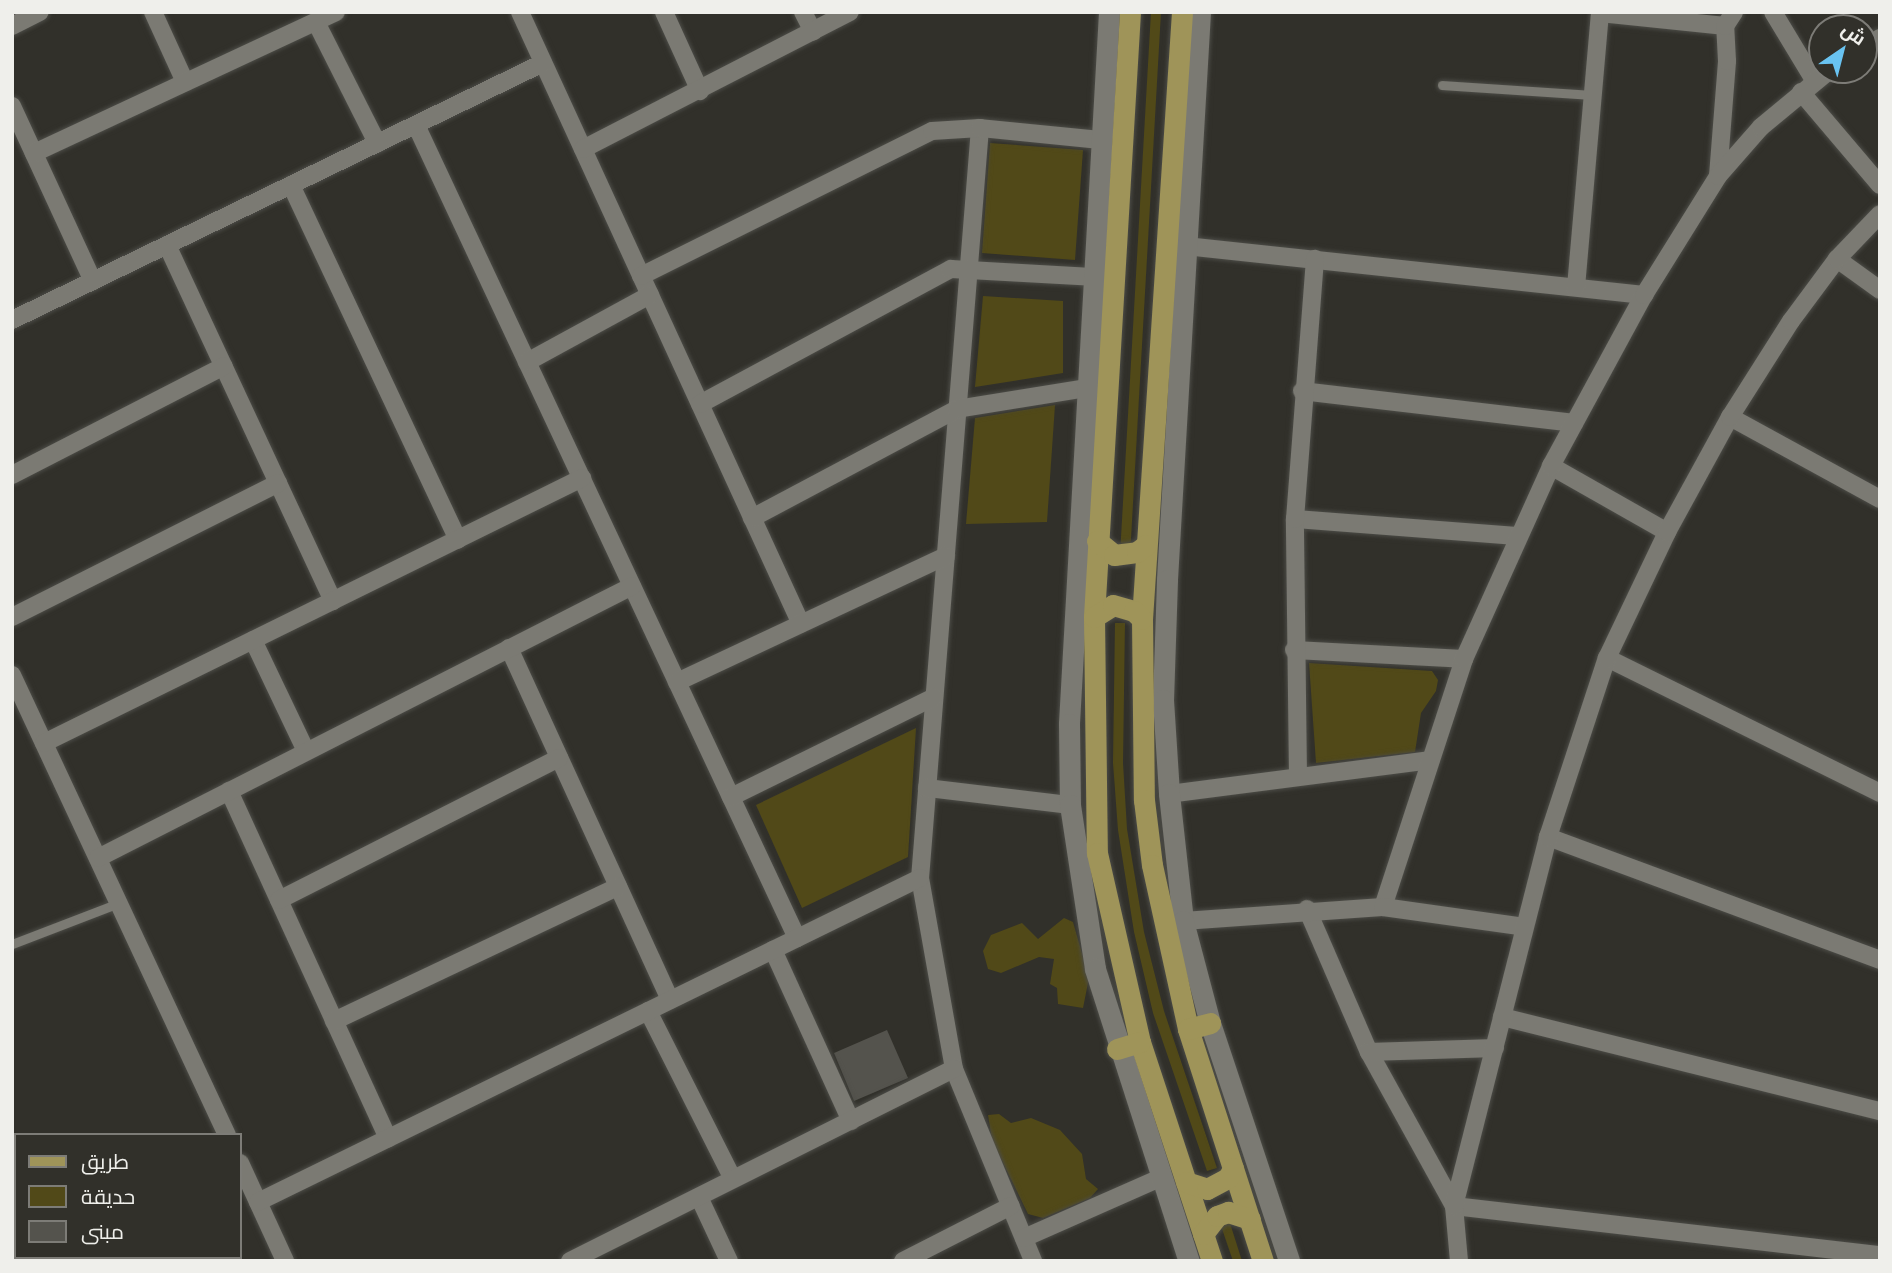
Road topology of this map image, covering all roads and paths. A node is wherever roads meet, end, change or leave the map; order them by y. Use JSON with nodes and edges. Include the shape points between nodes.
{"nodes":[{"id":1,"x":40,"y":12,"type":"edge"},
{"id":2,"x":153,"y":12,"type":"edge"},
{"id":3,"x":336,"y":12,"type":"edge"},
{"id":4,"x":520,"y":12,"type":"edge"},
{"id":5,"x":664,"y":12,"type":"edge"},
{"id":6,"x":803,"y":12,"type":"edge"},
{"id":7,"x":850,"y":12,"type":"edge"},
{"id":8,"x":1109,"y":12,"type":"edge"},
{"id":9,"x":1130,"y":12,"type":"edge"},
{"id":10,"x":1182,"y":12,"type":"edge"},
{"id":11,"x":1200,"y":12,"type":"edge"},
{"id":12,"x":1773,"y":12,"type":"edge"},
{"id":13,"x":1600,"y":13,"type":"edge"},
{"id":14,"x":1730,"y":19,"type":"edge"},
{"id":15,"x":316,"y":22,"type":"junction"},
{"id":16,"x":12,"y":26,"type":"edge"},
{"id":17,"x":813,"y":32,"type":"junction"},
{"id":18,"x":543,"y":63,"type":"junction"},
{"id":19,"x":186,"y":82,"type":"junction"},
{"id":20,"x":1810,"y":84,"type":"edge"},
{"id":21,"x":1442,"y":85,"type":"dead end"},
{"id":22,"x":1807,"y":86,"type":"junction"},
{"id":23,"x":700,"y":91,"type":"junction"},
{"id":24,"x":1592,"y":95,"type":"junction"},
{"id":25,"x":12,"y":106,"type":"edge"},
{"id":26,"x":416,"y":125,"type":"junction"},
{"id":27,"x":980,"y":128,"type":"junction"},
{"id":28,"x":1101,"y":140,"type":"junction"},
{"id":29,"x":377,"y":144,"type":"junction"},
{"id":30,"x":583,"y":149,"type":"junction"},
{"id":31,"x":34,"y":153,"type":"junction"},
{"id":32,"x":1718,"y":176,"type":"junction"},
{"id":33,"x":291,"y":185,"type":"junction"},
{"id":34,"x":1880,"y":185,"type":"edge"},
{"id":35,"x":1880,"y":214,"type":"edge"},
{"id":36,"x":167,"y":245,"type":"junction"},
{"id":37,"x":1185,"y":246,"type":"junction"},
{"id":38,"x":1315,"y":259,"type":"junction"},
{"id":39,"x":1837,"y":259,"type":"junction"},
{"id":40,"x":969,"y":267,"type":"junction"},
{"id":41,"x":641,"y":276,"type":"junction"},
{"id":42,"x":1092,"y":277,"type":"junction"},
{"id":43,"x":93,"y":281,"type":"junction"},
{"id":44,"x":1576,"y":287,"type":"junction"},
{"id":45,"x":1880,"y":290,"type":"edge"},
{"id":46,"x":650,"y":295,"type":"junction"},
{"id":47,"x":1644,"y":295,"type":"junction"},
{"id":48,"x":12,"y":320,"type":"edge"},
{"id":49,"x":527,"y":362,"type":"junction"},
{"id":50,"x":224,"y":366,"type":"junction"},
{"id":51,"x":1096,"y":387,"type":"junction"},
{"id":52,"x":1168,"y":388,"type":"junction"},
{"id":53,"x":1303,"y":391,"type":"junction"},
{"id":54,"x":700,"y":404,"type":"junction"},
{"id":55,"x":957,"y":409,"type":"junction"},
{"id":56,"x":1730,"y":417,"type":"junction"},
{"id":57,"x":1574,"y":423,"type":"junction"},
{"id":58,"x":1551,"y":466,"type":"junction"},
{"id":59,"x":12,"y":475,"type":"edge"},
{"id":60,"x":582,"y":478,"type":"junction"},
{"id":61,"x":278,"y":483,"type":"junction"},
{"id":62,"x":1880,"y":499,"type":"edge"},
{"id":63,"x":752,"y":518,"type":"junction"},
{"id":64,"x":1295,"y":519,"type":"junction"},
{"id":65,"x":1667,"y":532,"type":"junction"},
{"id":66,"x":1517,"y":536,"type":"junction"},
{"id":67,"x":458,"y":540,"type":"junction"},
{"id":68,"x":1097,"y":541,"type":"junction"},
{"id":69,"x":1146,"y":545,"type":"junction"},
{"id":70,"x":946,"y":556,"type":"junction"},
{"id":71,"x":632,"y":586,"type":"junction"},
{"id":72,"x":333,"y":601,"type":"junction"},
{"id":73,"x":12,"y":617,"type":"edge"},
{"id":74,"x":1094,"y":617,"type":"junction"},
{"id":75,"x":1142,"y":619,"type":"junction"},
{"id":76,"x":801,"y":624,"type":"junction"},
{"id":77,"x":253,"y":640,"type":"junction"},
{"id":78,"x":509,"y":648,"type":"junction"},
{"id":79,"x":1294,"y":650,"type":"junction"},
{"id":80,"x":1607,"y":658,"type":"junction"},
{"id":81,"x":1464,"y":659,"type":"junction"},
{"id":82,"x":13,"y":677,"type":"edge"},
{"id":83,"x":677,"y":682,"type":"junction"},
{"id":84,"x":934,"y":696,"type":"junction"},
{"id":85,"x":44,"y":743,"type":"junction"},
{"id":86,"x":306,"y":751,"type":"junction"},
{"id":87,"x":559,"y":758,"type":"junction"},
{"id":88,"x":1430,"y":760,"type":"junction"},
{"id":89,"x":1298,"y":776,"type":"junction"},
{"id":90,"x":927,"y":788,"type":"junction"},
{"id":91,"x":229,"y":791,"type":"junction"},
{"id":92,"x":1880,"y":793,"type":"edge"},
{"id":93,"x":1169,"y":794,"type":"junction"},
{"id":94,"x":731,"y":797,"type":"junction"},
{"id":95,"x":1070,"y":805,"type":"junction"},
{"id":96,"x":1548,"y":836,"type":"junction"},
{"id":97,"x":98,"y":858,"type":"junction"},
{"id":98,"x":920,"y":878,"type":"junction"},
{"id":99,"x":618,"y":887,"type":"junction"},
{"id":100,"x":279,"y":900,"type":"junction"},
{"id":101,"x":119,"y":903,"type":"junction"},
{"id":102,"x":1383,"y":907,"type":"junction"},
{"id":103,"x":1307,"y":909,"type":"junction"},
{"id":104,"x":1184,"y":921,"type":"junction"},
{"id":105,"x":1525,"y":927,"type":"junction"},
{"id":106,"x":797,"y":938,"type":"junction"},
{"id":107,"x":12,"y":944,"type":"edge"},
{"id":108,"x":774,"y":950,"type":"junction"},
{"id":109,"x":1880,"y":960,"type":"edge"},
{"id":110,"x":670,"y":1000,"type":"junction"},
{"id":111,"x":648,"y":1011,"type":"junction"},
{"id":112,"x":1503,"y":1017,"type":"junction"},
{"id":113,"x":334,"y":1021,"type":"junction"},
{"id":114,"x":1210,"y":1023,"type":"junction"},
{"id":115,"x":1188,"y":1029,"type":"junction"},
{"id":116,"x":1140,"y":1042,"type":"junction"},
{"id":117,"x":1495,"y":1048,"type":"junction"},
{"id":118,"x":1117,"y":1049,"type":"junction"},
{"id":119,"x":1369,"y":1052,"type":"junction"},
{"id":120,"x":954,"y":1069,"type":"junction"},
{"id":121,"x":1880,"y":1111,"type":"edge"},
{"id":122,"x":851,"y":1121,"type":"junction"},
{"id":123,"x":225,"y":1133,"type":"edge"},
{"id":124,"x":388,"y":1138,"type":"junction"},
{"id":125,"x":242,"y":1167,"type":"edge"},
{"id":126,"x":1233,"y":1168,"type":"junction"},
{"id":127,"x":1160,"y":1178,"type":"junction"},
{"id":128,"x":733,"y":1179,"type":"junction"},
{"id":129,"x":1186,"y":1182,"type":"junction"},
{"id":130,"x":699,"y":1197,"type":"junction"},
{"id":131,"x":258,"y":1202,"type":"junction"},
{"id":132,"x":1011,"y":1206,"type":"junction"},
{"id":133,"x":1454,"y":1206,"type":"junction"},
{"id":134,"x":1250,"y":1219,"type":"junction"},
{"id":135,"x":1203,"y":1234,"type":"junction"},
{"id":136,"x":1024,"y":1238,"type":"junction"},
{"id":137,"x":598,"y":1254,"type":"edge"},
{"id":138,"x":1880,"y":1255,"type":"edge"},
{"id":139,"x":285,"y":1261,"type":"edge"},
{"id":140,"x":570,"y":1261,"type":"edge"},
{"id":141,"x":729,"y":1261,"type":"edge"},
{"id":142,"x":903,"y":1261,"type":"edge"},
{"id":143,"x":1033,"y":1261,"type":"edge"},
{"id":144,"x":1189,"y":1261,"type":"edge"},
{"id":145,"x":1212,"y":1261,"type":"edge"},
{"id":146,"x":1264,"y":1261,"type":"edge"},
{"id":147,"x":1289,"y":1261,"type":"edge"},
{"id":148,"x":1459,"y":1261,"type":"edge"}],
"edges":[{"from":1,"to":16,"type":"street"},
{"from":2,"to":19,"type":"street"},
{"from":3,"to":15,"type":"street"},
{"from":4,"to":18,"type":"street"},
{"from":5,"to":23,"type":"street"},
{"from":6,"to":17,"type":"street"},
{"from":7,"to":17,"type":"street"},
{"from":8,"to":28,"type":"street"},
{"from":9,"to":51,"type":"main road"},
{"from":10,"to":52,"type":"main road"},
{"from":11,"to":37,"type":"street"},
{"from":12,"to":22,"type":"street"},
{"from":13,"to":14,"type":"street"},
{"from":13,"to":24,"type":"street"},
{"from":14,"to":32,"type":"street"},
{"from":15,"to":19,"type":"street"},
{"from":15,"to":29,"type":"street"},
{"from":17,"to":23,"type":"street"},
{"from":18,"to":26,"type":"street"},
{"from":18,"to":30,"type":"street"},
{"from":19,"to":31,"type":"street"},
{"from":20,"to":22,"type":"street"},
{"from":21,"to":24,"type":"lane"},
{"from":22,"to":32,"type":"street","via":[[1761,127]]},
{"from":22,"to":34,"type":"street"},
{"from":23,"to":30,"type":"street"},
{"from":24,"to":44,"type":"street"},
{"from":25,"to":31,"type":"street"},
{"from":26,"to":29,"type":"street"},
{"from":26,"to":49,"type":"street"},
{"from":27,"to":28,"type":"street"},
{"from":27,"to":40,"type":"street"},
{"from":27,"to":41,"type":"street","via":[[945,128],[918,135]]},
{"from":28,"to":42,"type":"street"},
{"from":29,"to":33,"type":"street"},
{"from":30,"to":41,"type":"street"},
{"from":31,"to":43,"type":"street"},
{"from":32,"to":47,"type":"street"},
{"from":33,"to":36,"type":"street"},
{"from":33,"to":67,"type":"street"},
{"from":35,"to":39,"type":"street"},
{"from":36,"to":43,"type":"street"},
{"from":36,"to":50,"type":"street"},
{"from":37,"to":38,"type":"street"},
{"from":37,"to":52,"type":"street"},
{"from":38,"to":44,"type":"street"},
{"from":38,"to":53,"type":"street"},
{"from":39,"to":45,"type":"street"},
{"from":39,"to":56,"type":"street"},
{"from":40,"to":42,"type":"street"},
{"from":40,"to":54,"type":"street","via":[[942,272]]},
{"from":40,"to":55,"type":"street"},
{"from":41,"to":46,"type":"street"},
{"from":42,"to":51,"type":"street"},
{"from":43,"to":48,"type":"street"},
{"from":44,"to":47,"type":"street"},
{"from":46,"to":49,"type":"street"},
{"from":46,"to":54,"type":"street"},
{"from":47,"to":57,"type":"street"},
{"from":49,"to":60,"type":"street"},
{"from":50,"to":59,"type":"street"},
{"from":50,"to":61,"type":"street"},
{"from":51,"to":55,"type":"street"},
{"from":51,"to":68,"type":"main road"},
{"from":51,"to":95,"type":"street","via":[[1069,724]]},
{"from":52,"to":69,"type":"main road"},
{"from":52,"to":93,"type":"street","via":[[1163,700]]},
{"from":53,"to":57,"type":"street"},
{"from":53,"to":64,"type":"street"},
{"from":54,"to":63,"type":"street"},
{"from":55,"to":63,"type":"street"},
{"from":55,"to":70,"type":"street"},
{"from":56,"to":62,"type":"street"},
{"from":56,"to":65,"type":"street"},
{"from":57,"to":58,"type":"street"},
{"from":58,"to":65,"type":"street"},
{"from":58,"to":66,"type":"street"},
{"from":60,"to":67,"type":"street"},
{"from":60,"to":71,"type":"street"},
{"from":61,"to":72,"type":"street"},
{"from":61,"to":73,"type":"street"},
{"from":63,"to":76,"type":"street"},
{"from":64,"to":66,"type":"street"},
{"from":64,"to":79,"type":"street"},
{"from":65,"to":80,"type":"street"},
{"from":66,"to":81,"type":"street"},
{"from":67,"to":72,"type":"street"},
{"from":68,"to":69,"type":"main road","via":[[1114,555],[1137,552]]},
{"from":68,"to":74,"type":"main road"},
{"from":69,"to":75,"type":"main road"},
{"from":70,"to":76,"type":"street"},
{"from":70,"to":84,"type":"street"},
{"from":71,"to":78,"type":"street"},
{"from":71,"to":83,"type":"street"},
{"from":72,"to":77,"type":"street"},
{"from":74,"to":75,"type":"main road","via":[[1113,605],[1134,611]]},
{"from":74,"to":116,"type":"main road","via":[[1097,853]]},
{"from":75,"to":115,"type":"main road","via":[[1145,813]]},
{"from":76,"to":83,"type":"street"},
{"from":77,"to":85,"type":"street"},
{"from":77,"to":86,"type":"street"},
{"from":78,"to":86,"type":"street"},
{"from":78,"to":87,"type":"street"},
{"from":79,"to":81,"type":"street"},
{"from":79,"to":89,"type":"street"},
{"from":80,"to":92,"type":"street"},
{"from":80,"to":96,"type":"street"},
{"from":81,"to":88,"type":"street"},
{"from":82,"to":85,"type":"street"},
{"from":83,"to":94,"type":"street"},
{"from":84,"to":90,"type":"street"},
{"from":84,"to":94,"type":"street"},
{"from":85,"to":97,"type":"street"},
{"from":86,"to":91,"type":"street"},
{"from":87,"to":99,"type":"street"},
{"from":87,"to":100,"type":"street"},
{"from":88,"to":89,"type":"street"},
{"from":88,"to":102,"type":"street"},
{"from":89,"to":93,"type":"street"},
{"from":90,"to":95,"type":"street"},
{"from":90,"to":98,"type":"street"},
{"from":91,"to":97,"type":"street"},
{"from":91,"to":100,"type":"street"},
{"from":93,"to":104,"type":"street"},
{"from":94,"to":106,"type":"street"},
{"from":95,"to":118,"type":"street","via":[[1095,969]]},
{"from":96,"to":105,"type":"street"},
{"from":96,"to":109,"type":"street"},
{"from":97,"to":101,"type":"street"},
{"from":98,"to":106,"type":"street"},
{"from":98,"to":120,"type":"street"},
{"from":99,"to":110,"type":"street"},
{"from":99,"to":113,"type":"street"},
{"from":100,"to":113,"type":"street"},
{"from":101,"to":107,"type":"lane"},
{"from":101,"to":123,"type":"street"},
{"from":102,"to":103,"type":"street"},
{"from":102,"to":105,"type":"street"},
{"from":103,"to":104,"type":"street"},
{"from":103,"to":119,"type":"street"},
{"from":104,"to":114,"type":"street"},
{"from":105,"to":112,"type":"street"},
{"from":106,"to":108,"type":"street"},
{"from":108,"to":110,"type":"street"},
{"from":108,"to":122,"type":"street"},
{"from":110,"to":111,"type":"street"},
{"from":111,"to":124,"type":"street"},
{"from":111,"to":128,"type":"street"},
{"from":112,"to":117,"type":"street"},
{"from":112,"to":121,"type":"street"},
{"from":113,"to":124,"type":"street"},
{"from":114,"to":115,"type":"main road"},
{"from":114,"to":147,"type":"street"},
{"from":115,"to":126,"type":"main road"},
{"from":116,"to":118,"type":"main road"},
{"from":116,"to":129,"type":"main road"},
{"from":117,"to":119,"type":"street"},
{"from":117,"to":133,"type":"street"},
{"from":118,"to":127,"type":"street"},
{"from":119,"to":133,"type":"street"},
{"from":120,"to":122,"type":"street"},
{"from":120,"to":132,"type":"street"},
{"from":122,"to":128,"type":"street"},
{"from":124,"to":131,"type":"street"},
{"from":125,"to":131,"type":"street"},
{"from":126,"to":129,"type":"main road","via":[[1227,1178],[1207,1189]]},
{"from":126,"to":134,"type":"main road"},
{"from":127,"to":136,"type":"street"},
{"from":127,"to":144,"type":"street"},
{"from":128,"to":130,"type":"street"},
{"from":129,"to":135,"type":"main road"},
{"from":130,"to":137,"type":"street"},
{"from":130,"to":141,"type":"street"},
{"from":131,"to":139,"type":"street"},
{"from":132,"to":136,"type":"street"},
{"from":132,"to":142,"type":"street"},
{"from":133,"to":138,"type":"street"},
{"from":133,"to":148,"type":"street"},
{"from":134,"to":135,"type":"main road","via":[[1239,1213],[1217,1216]]},
{"from":134,"to":146,"type":"main road"},
{"from":135,"to":145,"type":"main road"},
{"from":136,"to":143,"type":"street"},
{"from":137,"to":140,"type":"street"}]}
